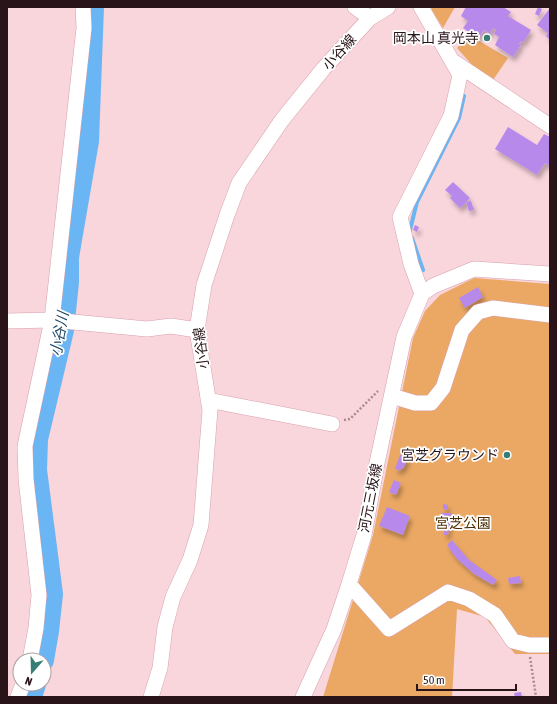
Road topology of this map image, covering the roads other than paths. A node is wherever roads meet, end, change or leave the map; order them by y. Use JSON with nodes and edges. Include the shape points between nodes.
{"nodes":[{"id":1,"x":83,"y":7,"type":"edge"},
{"id":2,"x":354,"y":7,"type":"edge"},
{"id":3,"x":388,"y":7,"type":"edge"},
{"id":4,"x":422,"y":7,"type":"edge"},
{"id":5,"x":370,"y":18,"type":"junction"},
{"id":6,"x":453,"y":62,"type":"junction"},
{"id":7,"x":550,"y":126,"type":"edge"},
{"id":8,"x":550,"y":274,"type":"edge"},
{"id":9,"x":422,"y":294,"type":"junction"},
{"id":10,"x":550,"y":315,"type":"edge"},
{"id":11,"x":52,"y":320,"type":"junction"},
{"id":12,"x":7,"y":322,"type":"edge"},
{"id":13,"x":197,"y":330,"type":"junction"},
{"id":14,"x":386,"y":392,"type":"junction"},
{"id":15,"x":208,"y":400,"type":"junction"},
{"id":16,"x":332,"y":424,"type":"road end"},
{"id":17,"x":349,"y":584,"type":"junction"},
{"id":18,"x":550,"y":646,"type":"edge"},
{"id":19,"x":32,"y":652,"type":"edge"},
{"id":20,"x":150,"y":697,"type":"edge"},
{"id":21,"x":303,"y":697,"type":"edge"}],
"edges":[{"from":1,"to":11,"type":"street","via":[[84,28]]},
{"from":2,"to":5,"type":"street"},
{"from":3,"to":5,"type":"street","name":"小谷線"},
{"from":4,"to":6,"type":"street"},
{"from":5,"to":13,"type":"street","name":"小谷線","via":[[324,68],[282,120],[239,183],[204,285]]},
{"from":6,"to":7,"type":"street"},
{"from":6,"to":9,"type":"street","via":[[460,75],[451,116],[400,217],[411,264]]},
{"from":8,"to":9,"type":"street","via":[[474,269],[433,286]]},
{"from":9,"to":14,"type":"street","name":"河元三坂線","via":[[404,337]]},
{"from":10,"to":14,"type":"street","via":[[493,308],[478,312],[462,330],[443,388],[432,403],[415,403]]},
{"from":11,"to":12,"type":"street"},
{"from":11,"to":13,"type":"street","via":[[147,329],[171,326]]},
{"from":11,"to":19,"type":"street","via":[[25,446],[26,479],[39,595]]},
{"from":13,"to":15,"type":"street","name":"小谷線"},
{"from":14,"to":17,"type":"street","name":"河元三坂線","via":[[364,535]]},
{"from":15,"to":16,"type":"street"},
{"from":15,"to":20,"type":"street","name":"小谷線","via":[[210,410],[201,525],[190,560],[173,597],[165,627],[160,668]]},
{"from":17,"to":18,"type":"street","via":[[389,630],[448,592],[469,599],[495,615],[513,640],[529,645]]},
{"from":17,"to":21,"type":"street","name":"河元三坂線","via":[[334,629]]}]}
